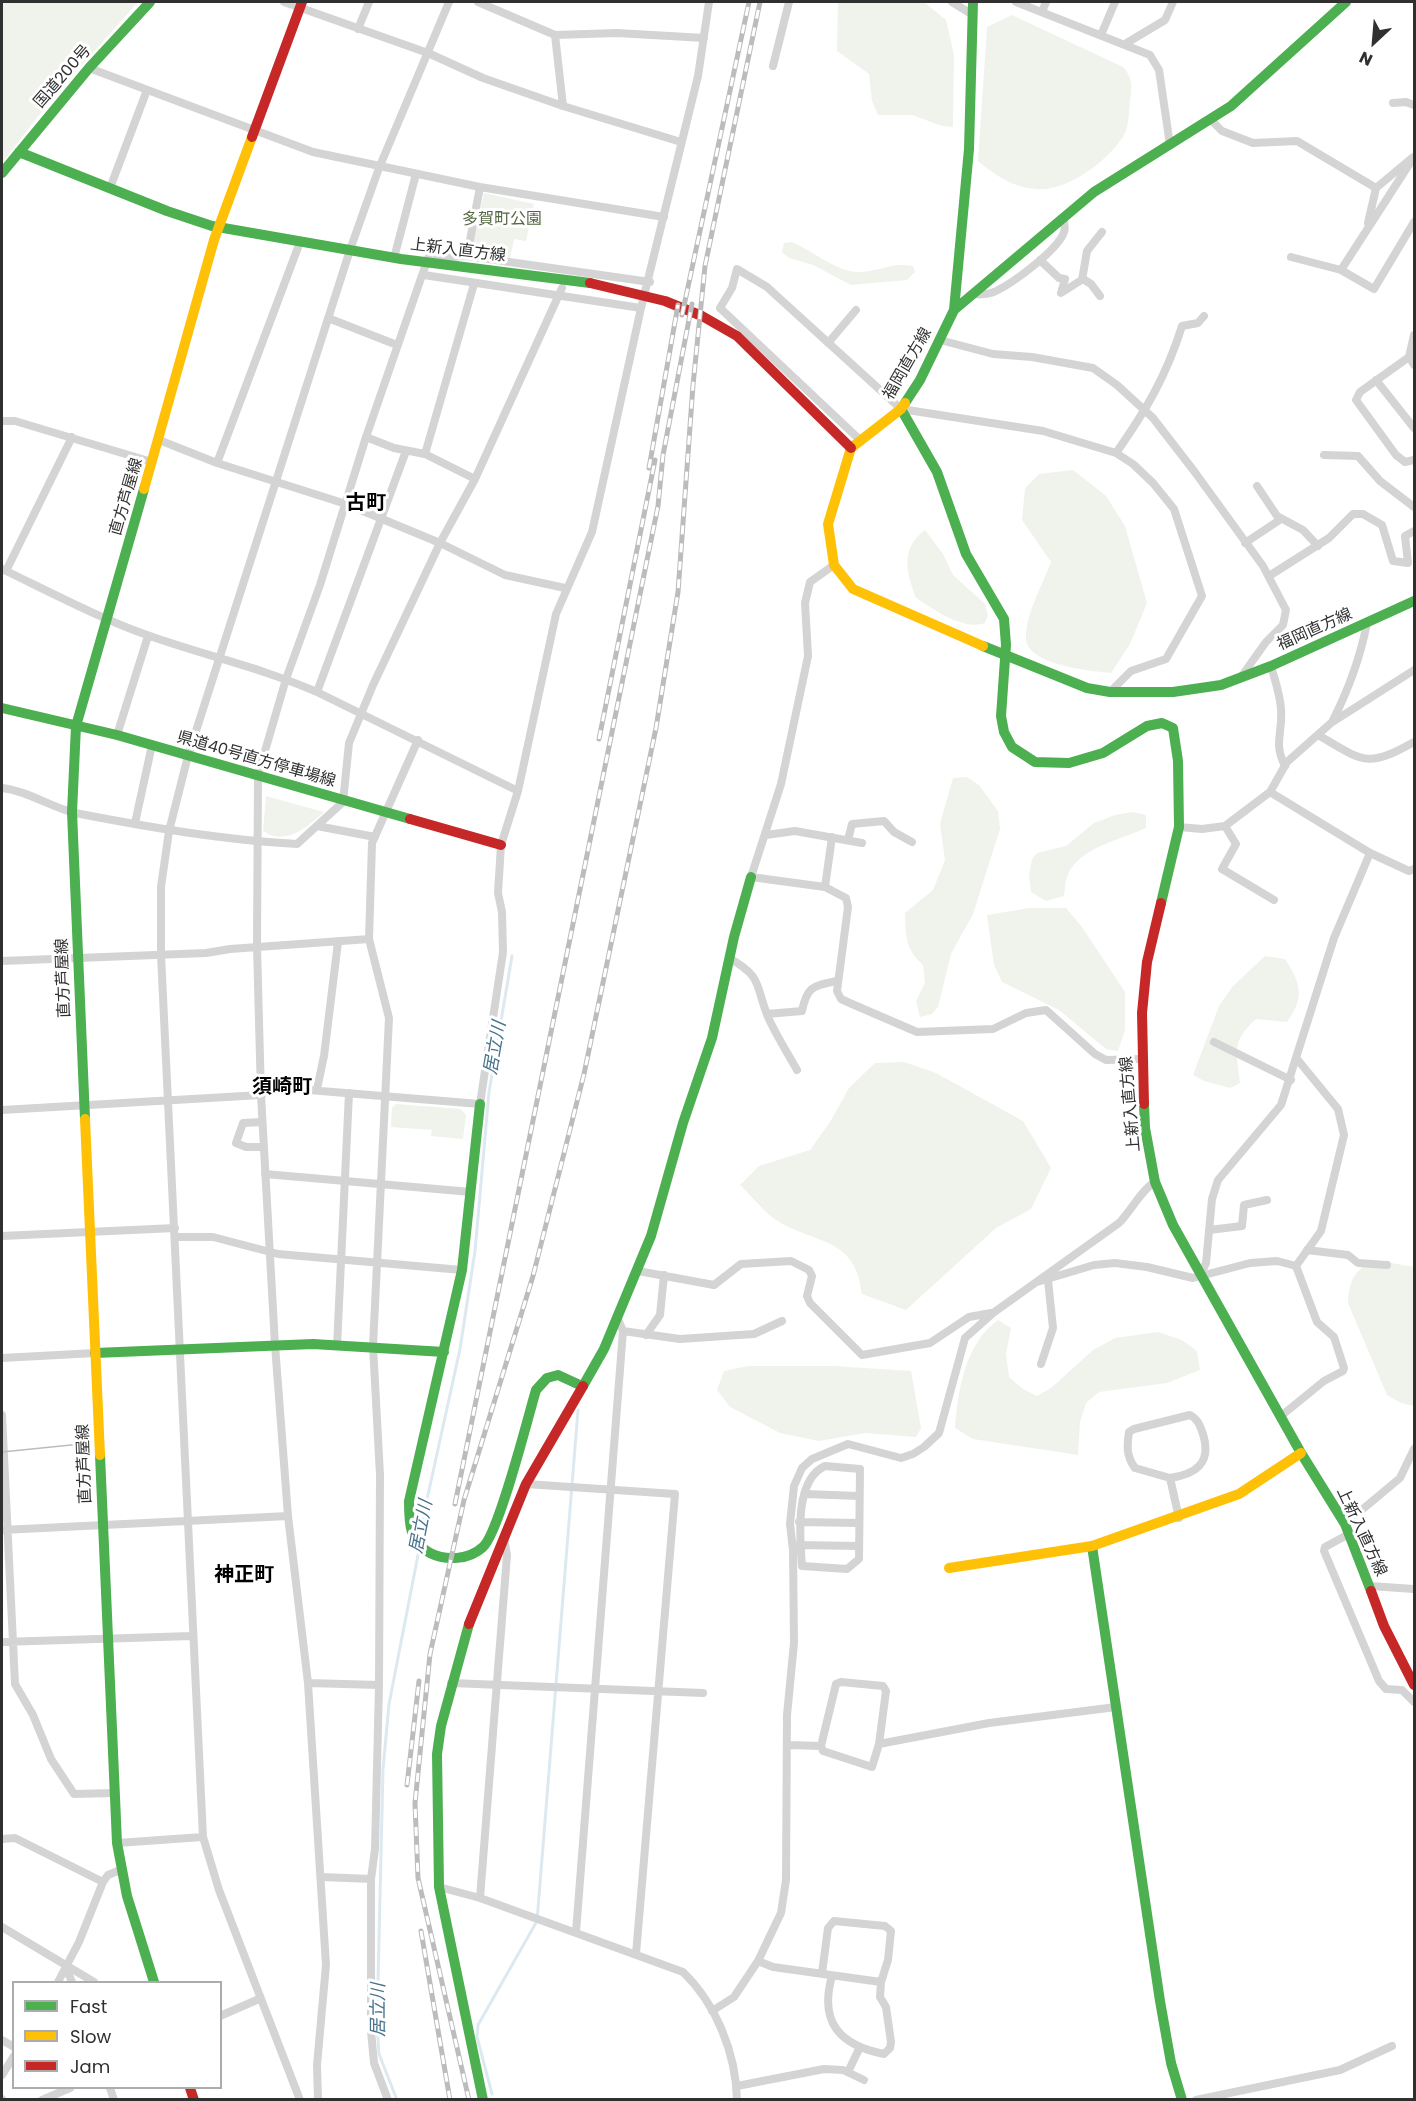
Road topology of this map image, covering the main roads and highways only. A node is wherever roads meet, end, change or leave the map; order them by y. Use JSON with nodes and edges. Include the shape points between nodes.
{"nodes":[{"id":1,"x":150,"y":2,"type":"edge"},
{"id":2,"x":973,"y":2,"type":"edge"},
{"id":3,"x":1346,"y":2,"type":"edge"},
{"id":4,"x":300,"y":5,"type":"edge"},
{"id":5,"x":19,"y":153,"type":"junction"},
{"id":6,"x":2,"y":173,"type":"edge"},
{"id":7,"x":218,"y":227,"type":"junction"},
{"id":8,"x":954,"y":310,"type":"junction"},
{"id":9,"x":902,"y":410,"type":"junction"},
{"id":10,"x":851,"y":448,"type":"junction"},
{"id":11,"x":1414,"y":601,"type":"edge"},
{"id":12,"x":1006,"y":657,"type":"junction"},
{"id":13,"x":2,"y":708,"type":"edge"},
{"id":14,"x":76,"y":726,"type":"junction"},
{"id":15,"x":501,"y":845,"type":"road end"},
{"id":16,"x":751,"y":877,"type":"road end"},
{"id":17,"x":480,"y":1104,"type":"road end"},
{"id":18,"x":444,"y":1352,"type":"junction"},
{"id":19,"x":95,"y":1353,"type":"junction"},
{"id":20,"x":582,"y":1386,"type":"junction"},
{"id":21,"x":1301,"y":1453,"type":"junction"},
{"id":22,"x":1092,"y":1546,"type":"junction"},
{"id":23,"x":949,"y":1568,"type":"dead end"},
{"id":24,"x":1414,"y":1685,"type":"edge"},
{"id":25,"x":153,"y":1981,"type":"edge"},
{"id":26,"x":483,"y":2100,"type":"edge"},
{"id":27,"x":1182,"y":2100,"type":"edge"}],
"edges":[{"from":1,"to":5,"type":"main road","name":"国道200号"},
{"from":2,"to":8,"type":"main road","via":[[969,149]]},
{"from":3,"to":8,"type":"main road","name":"福岡直方線","via":[[1212,121],[1094,192]]},
{"from":4,"to":7,"type":"main road","name":"直方芦屋線"},
{"from":5,"to":6,"type":"main road","name":"国道200号"},
{"from":5,"to":7,"type":"main road","name":"上新入直方線","via":[[158,208]]},
{"from":7,"to":10,"type":"main road","name":"上新入直方線","via":[[424,263],[640,292],[716,321],[737,336]]},
{"from":7,"to":14,"type":"main road","name":"直方芦屋線"},
{"from":8,"to":9,"type":"main road","name":"福岡直方線"},
{"from":9,"to":10,"type":"main road","name":"福岡直方線"},
{"from":9,"to":12,"type":"main road","via":[[940,480],[966,556],[1004,618]]},
{"from":10,"to":12,"type":"main road","name":"福岡直方線","via":[[828,524],[834,566],[853,589]]},
{"from":11,"to":12,"type":"main road","name":"福岡直方線","via":[[1240,678],[1173,692],[1087,688]]},
{"from":12,"to":21,"type":"main road","name":"上新入直方線","via":[[1000,716],[1009,740],[1024,758],[1041,763],[1090,758],[1149,726],[1161,723],[1173,728],[1179,761],[1179,826],[1147,962],[1141,1059],[1145,1128],[1155,1182],[1173,1225]]},
{"from":13,"to":14,"type":"main road","name":"県道40号直方停車場線"},
{"from":14,"to":15,"type":"main road","name":"県道40号直方停車場線"},
{"from":14,"to":19,"type":"main road","name":"直方芦屋線","via":[[72,812]]},
{"from":16,"to":20,"type":"main road","via":[[712,1038],[682,1123],[651,1236],[618,1319]]},
{"from":17,"to":18,"type":"main road","via":[[462,1270]]},
{"from":18,"to":19,"type":"main road","via":[[373,1346],[275,1345]]},
{"from":18,"to":20,"type":"main road","via":[[409,1501],[409,1524],[415,1540],[428,1552],[445,1558],[460,1558],[483,1547],[491,1536],[536,1390],[544,1379],[562,1375]]},
{"from":19,"to":25,"type":"main road","name":"直方芦屋線","via":[[117,1843],[120,1870]]},
{"from":20,"to":26,"type":"main road","via":[[526,1484],[469,1624],[451,1683],[437,1754],[439,1887]]},
{"from":21,"to":22,"type":"main road","via":[[1239,1494]]},
{"from":21,"to":24,"type":"main road","name":"上新入直方線","via":[[1347,1529],[1384,1626]]},
{"from":22,"to":23,"type":"main road"},
{"from":22,"to":27,"type":"main road","via":[[1160,2001]]}]}
